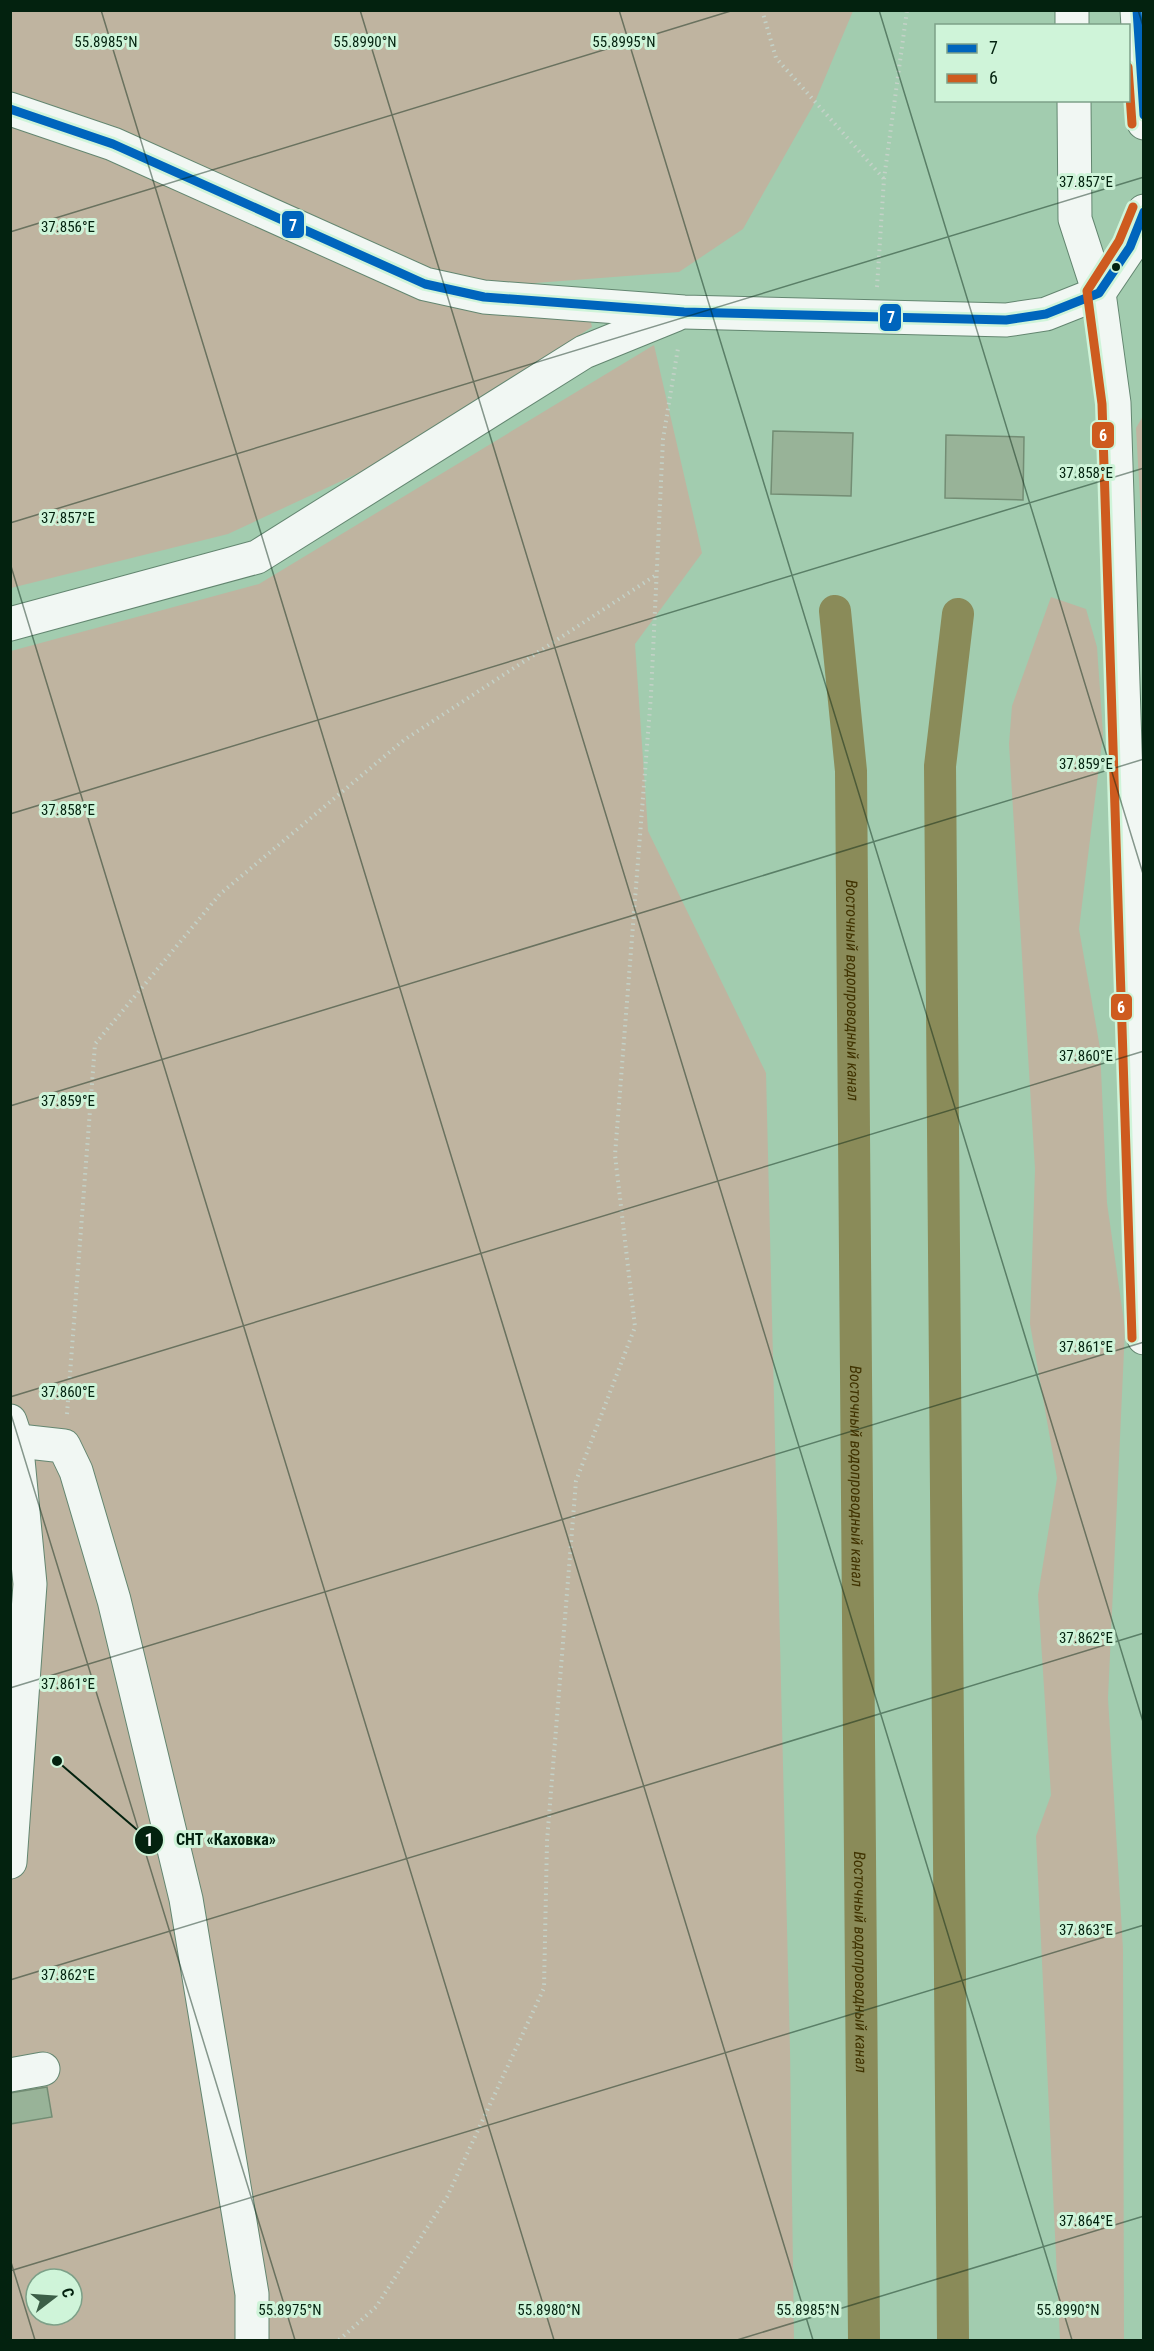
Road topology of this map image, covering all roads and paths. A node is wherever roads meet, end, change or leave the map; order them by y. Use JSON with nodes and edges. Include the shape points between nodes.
{"nodes":[{"id":1,"x":762,"y":10,"type":"edge"},
{"id":2,"x":907,"y":10,"type":"edge"},
{"id":3,"x":1137,"y":10,"type":"edge"},
{"id":4,"x":1074,"y":102,"type":"edge"},
{"id":5,"x":10,"y":108,"type":"edge"},
{"id":6,"x":1143,"y":123,"type":"edge"},
{"id":7,"x":884,"y":179,"type":"junction"},
{"id":8,"x":1143,"y":211,"type":"edge"},
{"id":9,"x":1099,"y":292,"type":"junction"},
{"id":10,"x":684,"y":312,"type":"junction"},
{"id":11,"x":876,"y":316,"type":"junction"},
{"id":12,"x":657,"y":574,"type":"junction"},
{"id":13,"x":10,"y":624,"type":"edge"},
{"id":14,"x":1143,"y":1338,"type":"edge"},
{"id":15,"x":12,"y":1433,"type":"edge"},
{"id":16,"x":64,"y":1446,"type":"junction"},
{"id":17,"x":20,"y":1587,"type":"edge"},
{"id":18,"x":10,"y":1862,"type":"edge"},
{"id":19,"x":43,"y":2069,"type":"dead end"},
{"id":20,"x":10,"y":2075,"type":"edge"},
{"id":21,"x":252,"y":2340,"type":"edge"},
{"id":22,"x":339,"y":2340,"type":"edge"}],
"edges":[{"from":1,"to":7,"type":"path","via":[[776,58]]},
{"from":2,"to":7,"type":"path"},
{"from":3,"to":6,"type":"street"},
{"from":4,"to":9,"type":"street","via":[[1075,219]]},
{"from":5,"to":10,"type":"street","via":[[112,144],[425,284],[484,297]]},
{"from":7,"to":11,"type":"path"},
{"from":8,"to":9,"type":"street","via":[[1130,247]]},
{"from":9,"to":11,"type":"street","via":[[1046,314],[1006,320]]},
{"from":9,"to":14,"type":"street","via":[[1114,403]]},
{"from":10,"to":11,"type":"street"},
{"from":10,"to":12,"type":"path","via":[[663,439]]},
{"from":10,"to":13,"type":"street","via":[[584,352],[257,557]]},
{"from":12,"to":16,"type":"path","via":[[404,740],[220,894],[95,1044]]},
{"from":12,"to":22,"type":"path","via":[[615,1155],[635,1328],[576,1480],[547,1841],[544,1988],[447,2197],[376,2307]]},
{"from":15,"to":16,"type":"street"},
{"from":15,"to":17,"type":"street"},
{"from":16,"to":21,"type":"street","via":[[76,1471],[114,1600],[186,1899],[252,2294]]},
{"from":17,"to":18,"type":"street"},
{"from":19,"to":20,"type":"street"}]}
